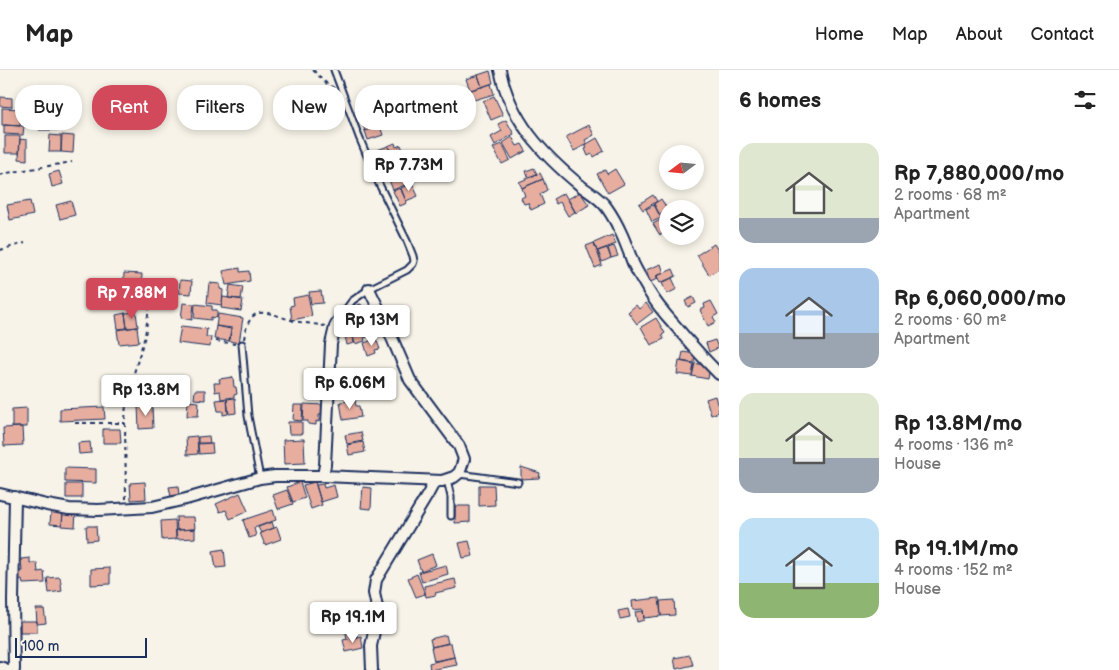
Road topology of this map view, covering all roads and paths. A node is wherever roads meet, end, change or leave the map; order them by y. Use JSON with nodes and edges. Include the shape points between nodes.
{"nodes":[{"id":1,"x":313,"y":70,"type":"edge"},
{"id":2,"x":334,"y":70,"type":"edge"},
{"id":3,"x":500,"y":70,"type":"edge"},
{"id":4,"x":329,"y":85,"type":"edge"},
{"id":5,"x":339,"y":85,"type":"edge"},
{"id":6,"x":345,"y":101,"type":"edge"},
{"id":7,"x":72,"y":162,"type":"dead end"},
{"id":8,"x":0,"y":175,"type":"edge"},
{"id":9,"x":25,"y":243,"type":"dead end"},
{"id":10,"x":0,"y":250,"type":"edge"},
{"id":11,"x":369,"y":290,"type":"junction"},
{"id":12,"x":150,"y":301,"type":"dead end"},
{"id":13,"x":340,"y":316,"type":"joint"},
{"id":14,"x":335,"y":327,"type":"junction"},
{"id":15,"x":216,"y":341,"type":"dead end"},
{"id":16,"x":242,"y":344,"type":"junction"},
{"id":17,"x":719,"y":374,"type":"edge"},
{"id":18,"x":125,"y":423,"type":"junction"},
{"id":19,"x":75,"y":424,"type":"dead end"},
{"id":20,"x":459,"y":474,"type":"junction"},
{"id":21,"x":323,"y":476,"type":"junction"},
{"id":22,"x":260,"y":478,"type":"junction"},
{"id":23,"x":447,"y":480,"type":"junction"},
{"id":24,"x":435,"y":481,"type":"junction"},
{"id":25,"x":518,"y":482,"type":"dead end"},
{"id":26,"x":0,"y":494,"type":"edge"},
{"id":27,"x":15,"y":497,"type":"junction"},
{"id":28,"x":126,"y":508,"type":"junction"},
{"id":29,"x":452,"y":516,"type":"dead end"},
{"id":30,"x":0,"y":668,"type":"edge"},
{"id":31,"x":5,"y":670,"type":"edge"},
{"id":32,"x":14,"y":670,"type":"edge"},
{"id":33,"x":372,"y":670,"type":"edge"}],
"edges":[{"from":1,"to":4,"type":"path"},
{"from":2,"to":5,"type":"lane"},
{"from":3,"to":17,"type":"street","via":[[508,100],[517,117],[544,152],[606,206],[649,292]]},
{"from":6,"to":11,"type":"lane","via":[[414,261],[407,270]]},
{"from":7,"to":8,"type":"path"},
{"from":9,"to":10,"type":"path"},
{"from":11,"to":13,"type":"lane","via":[[352,301]]},
{"from":11,"to":20,"type":"street","via":[[410,380],[459,446],[464,462]]},
{"from":12,"to":18,"type":"path","via":[[145,336],[126,400]]},
{"from":13,"to":14,"type":"street"},
{"from":14,"to":16,"type":"path","via":[[259,313],[250,320]]},
{"from":14,"to":21,"type":"street","via":[[331,344]]},
{"from":15,"to":16,"type":"path"},
{"from":16,"to":22,"type":"lane","via":[[248,416]]},
{"from":18,"to":19,"type":"path"},
{"from":18,"to":28,"type":"path"},
{"from":20,"to":23,"type":"street"},
{"from":20,"to":25,"type":"lane"},
{"from":21,"to":22,"type":"street"},
{"from":21,"to":24,"type":"street"},
{"from":22,"to":28,"type":"street","via":[[152,507]]},
{"from":23,"to":24,"type":"street"},
{"from":23,"to":29,"type":"lane"},
{"from":24,"to":33,"type":"street","via":[[376,580],[374,593],[378,612],[371,646]]},
{"from":26,"to":27,"type":"street"},
{"from":27,"to":28,"type":"street","via":[[69,509]]},
{"from":27,"to":32,"type":"street"},
{"from":30,"to":31,"type":"street"}]}
